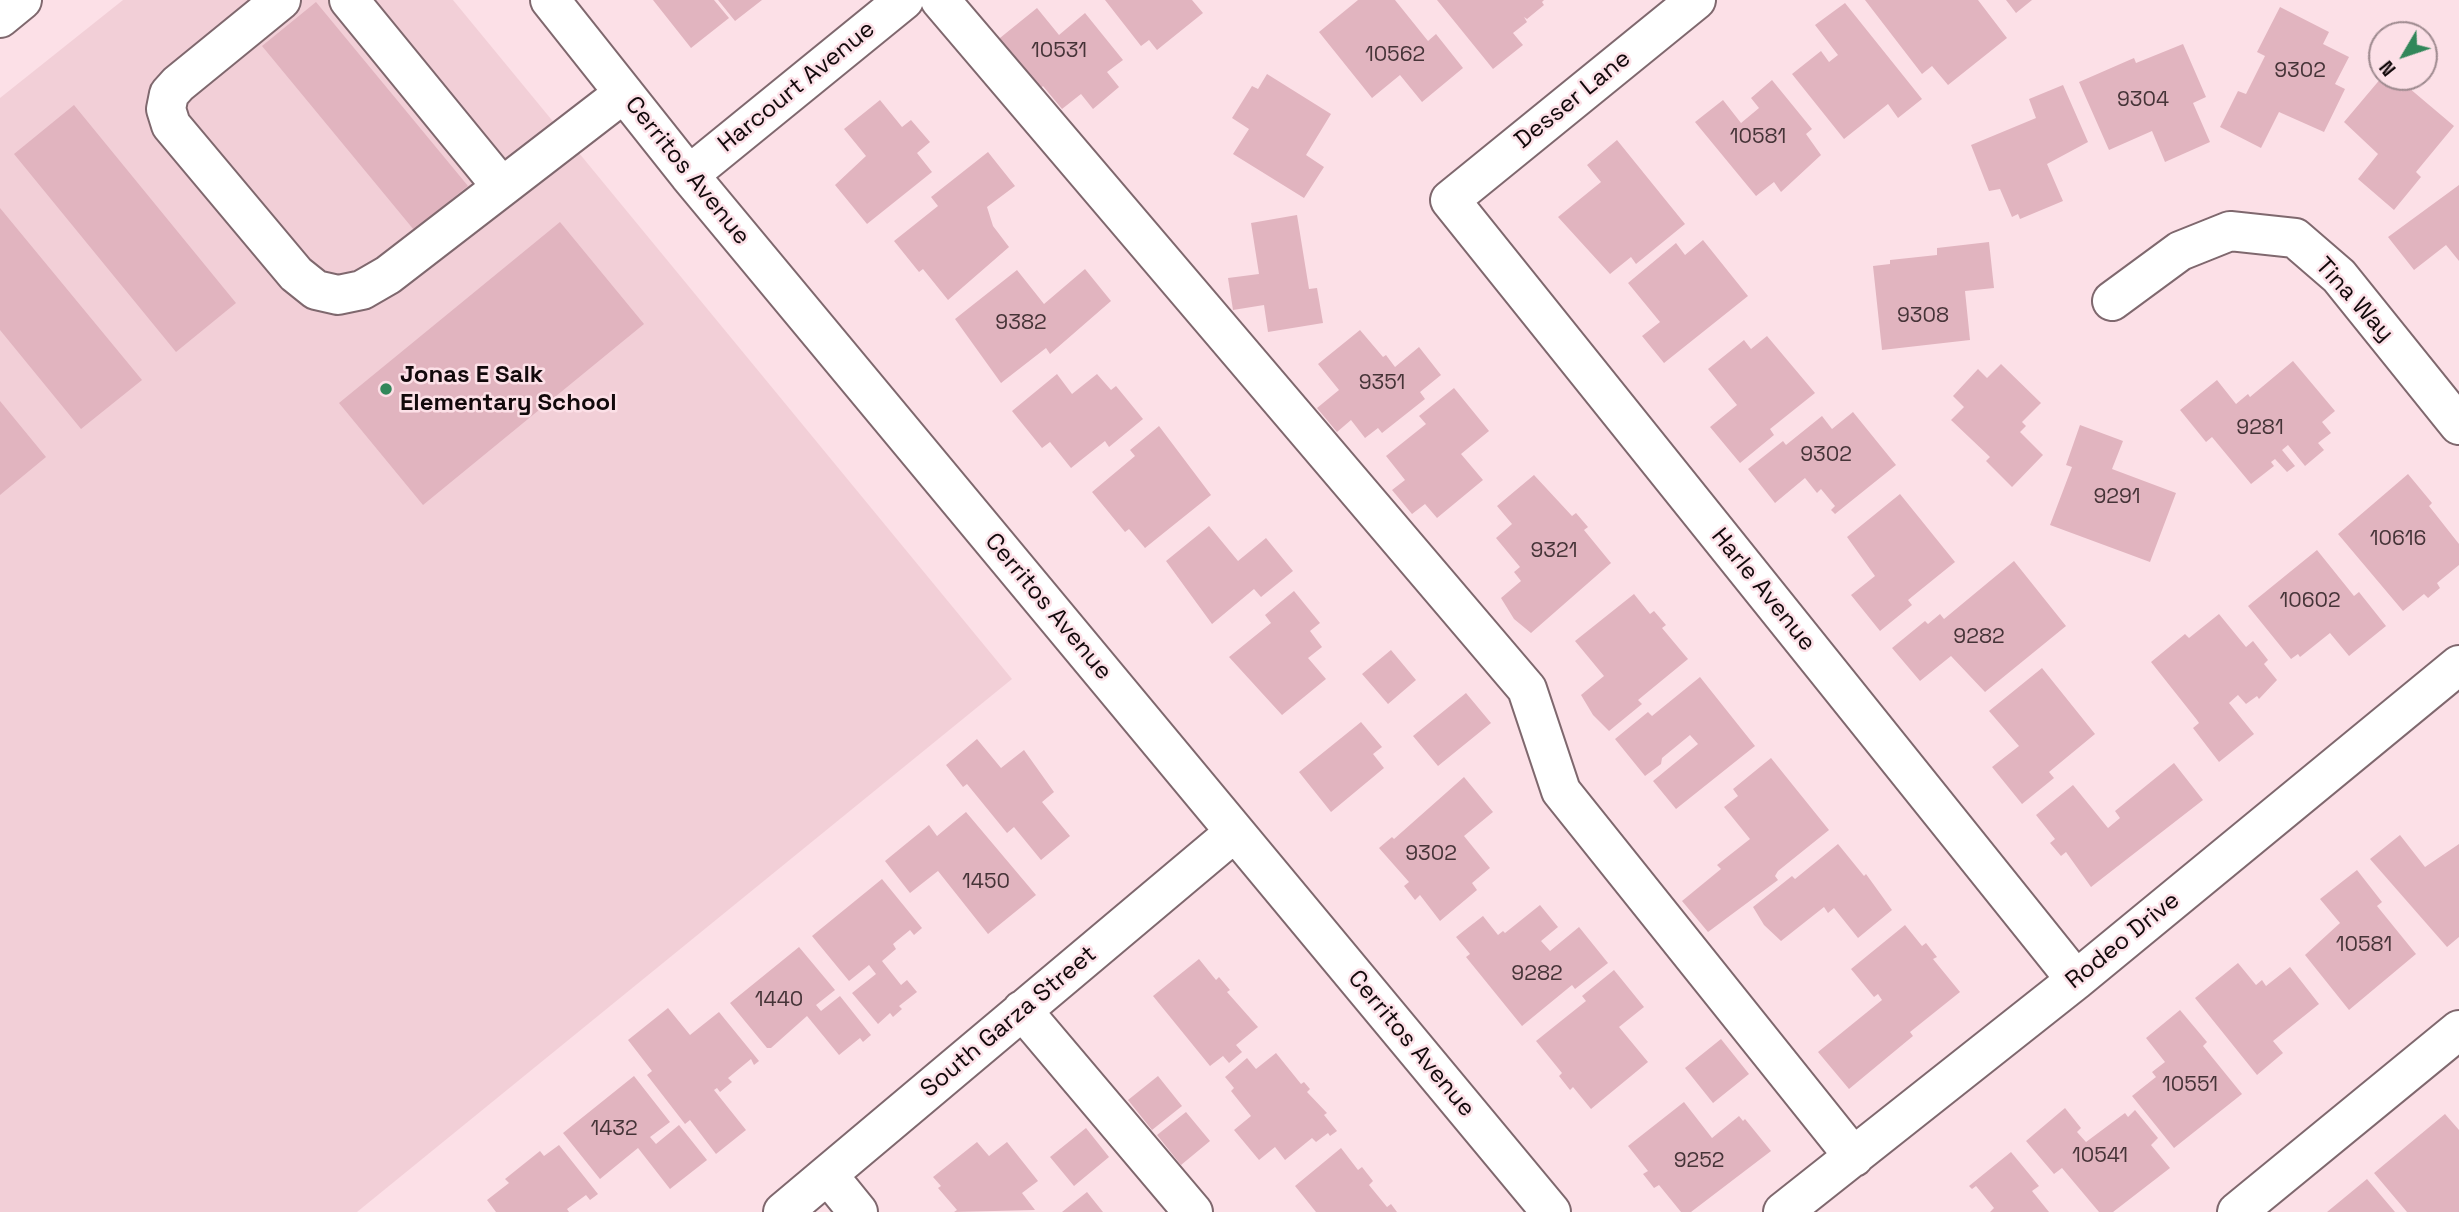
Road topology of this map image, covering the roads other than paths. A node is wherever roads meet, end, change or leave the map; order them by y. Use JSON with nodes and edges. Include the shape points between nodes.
{"nodes":[{"id":1,"x":22,"y":0,"type":"edge"},
{"id":2,"x":281,"y":0,"type":"edge"},
{"id":3,"x":349,"y":0,"type":"edge"},
{"id":4,"x":550,"y":0,"type":"edge"},
{"id":5,"x":905,"y":0,"type":"edge"},
{"id":6,"x":940,"y":0,"type":"edge"},
{"id":7,"x":1696,"y":0,"type":"edge"},
{"id":8,"x":0,"y":18,"type":"edge"},
{"id":9,"x":624,"y":93,"type":"junction"},
{"id":10,"x":689,"y":175,"type":"junction"},
{"id":11,"x":502,"y":187,"type":"junction"},
{"id":12,"x":1450,"y":200,"type":"joint"},
{"id":13,"x":2112,"y":301,"type":"dead end"},
{"id":14,"x":2459,"y":425,"type":"edge"},
{"id":15,"x":2459,"y":665,"type":"edge"},
{"id":16,"x":1235,"y":832,"type":"junction"},
{"id":17,"x":2076,"y":980,"type":"junction"},
{"id":18,"x":1023,"y":1010,"type":"junction"},
{"id":19,"x":2459,"y":1030,"type":"edge"},
{"id":20,"x":1854,"y":1157,"type":"junction"},
{"id":21,"x":828,"y":1175,"type":"junction"},
{"id":22,"x":783,"y":1212,"type":"edge"},
{"id":23,"x":858,"y":1212,"type":"edge"},
{"id":24,"x":1193,"y":1212,"type":"edge"},
{"id":25,"x":1551,"y":1212,"type":"edge"},
{"id":26,"x":1783,"y":1212,"type":"edge"},
{"id":27,"x":2237,"y":1212,"type":"edge"}],
"edges":[{"from":1,"to":8,"type":"street"},
{"from":2,"to":11,"type":"street","via":[[178,83],[169,94],[166,109],[170,125],[296,274],[316,290],[338,295],[362,290]]},
{"from":3,"to":11,"type":"street"},
{"from":4,"to":9,"type":"street","name":"Cerritos Avenue"},
{"from":5,"to":10,"type":"street","name":"Harcourt Avenue"},
{"from":6,"to":20,"type":"street","via":[[1527,689],[1561,791]]},
{"from":7,"to":12,"type":"street","name":"Desser Lane"},
{"from":9,"to":10,"type":"street","name":"Cerritos Avenue"},
{"from":9,"to":11,"type":"street"},
{"from":10,"to":16,"type":"street","name":"Cerritos Avenue"},
{"from":12,"to":17,"type":"street","name":"Harle Avenue"},
{"from":13,"to":14,"type":"street","name":"Tina Way","via":[[2180,251],[2230,231],[2295,238],[2339,276]]},
{"from":15,"to":17,"type":"street","name":"Rodeo Drive"},
{"from":16,"to":18,"type":"street","name":"South Garza Street"},
{"from":16,"to":25,"type":"street","name":"Cerritos Avenue"},
{"from":17,"to":20,"type":"street","name":"Rodeo Drive"},
{"from":18,"to":21,"type":"street","name":"South Garza Street"},
{"from":18,"to":24,"type":"street"},
{"from":19,"to":27,"type":"street"},
{"from":20,"to":26,"type":"street","name":"Rodeo Drive"},
{"from":21,"to":22,"type":"street","name":"South Garza Street"},
{"from":21,"to":23,"type":"street"}]}
